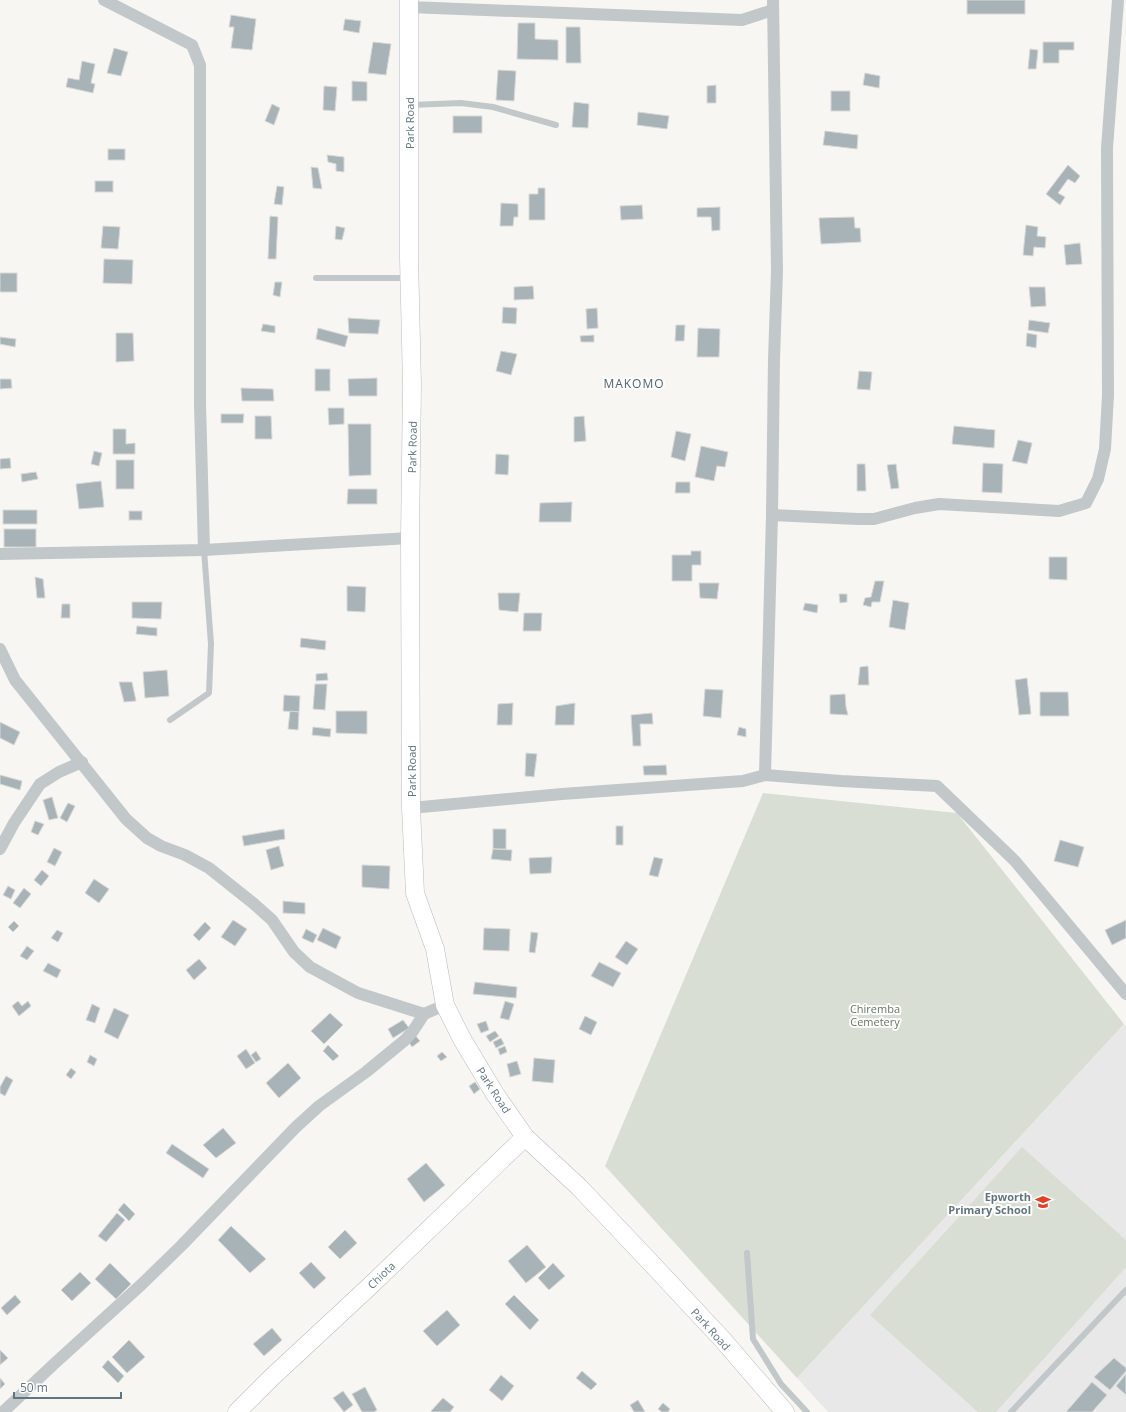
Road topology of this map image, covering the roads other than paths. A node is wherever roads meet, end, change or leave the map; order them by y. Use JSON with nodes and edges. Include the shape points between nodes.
{"nodes":[{"id":1,"x":104,"y":0,"type":"edge"},
{"id":2,"x":1118,"y":0,"type":"edge"},
{"id":3,"x":409,"y":3,"type":"edge"},
{"id":4,"x":773,"y":5,"type":"edge"},
{"id":5,"x":409,"y":105,"type":"junction"},
{"id":6,"x":556,"y":125,"type":"dead end"},
{"id":7,"x":316,"y":278,"type":"dead end"},
{"id":8,"x":410,"y":278,"type":"junction"},
{"id":9,"x":772,"y":515,"type":"junction"},
{"id":10,"x":410,"y":538,"type":"junction"},
{"id":11,"x":204,"y":550,"type":"junction"},
{"id":12,"x":0,"y":554,"type":"edge"},
{"id":13,"x":0,"y":649,"type":"edge"},
{"id":14,"x":170,"y":720,"type":"dead end"},
{"id":15,"x":82,"y":762,"type":"junction"},
{"id":16,"x":765,"y":775,"type":"junction"},
{"id":17,"x":410,"y":808,"type":"junction"},
{"id":18,"x":0,"y":849,"type":"edge"},
{"id":19,"x":1126,"y":994,"type":"edge"},
{"id":20,"x":445,"y":1005,"type":"junction"},
{"id":21,"x":424,"y":1014,"type":"junction"},
{"id":22,"x":525,"y":1137,"type":"junction"},
{"id":23,"x":747,"y":1253,"type":"dead end"},
{"id":24,"x":1126,"y":1290,"type":"edge"},
{"id":25,"x":774,"y":1389,"type":"junction"},
{"id":26,"x":241,"y":1411,"type":"edge"},
{"id":27,"x":3,"y":1412,"type":"edge"},
{"id":28,"x":785,"y":1412,"type":"edge"},
{"id":29,"x":807,"y":1412,"type":"edge"},
{"id":30,"x":1011,"y":1412,"type":"edge"}],
"edges":[{"from":1,"to":11,"type":"street","via":[[192,45],[200,65],[200,404]]},
{"from":2,"to":9,"type":"street","via":[[1107,148],[1108,387],[1105,449],[1098,479],[1086,503],[1059,511],[939,504],[874,519]]},
{"from":3,"to":4,"type":"street","via":[[742,20]]},
{"from":3,"to":5,"type":"street","name":"Park Road"},
{"from":4,"to":9,"type":"street","via":[[777,271]]},
{"from":5,"to":6,"type":"lane","via":[[460,103],[493,107]]},
{"from":5,"to":8,"type":"street","name":"Park Road"},
{"from":7,"to":8,"type":"lane"},
{"from":8,"to":10,"type":"street","name":"Park Road"},
{"from":9,"to":16,"type":"street"},
{"from":10,"to":11,"type":"street"},
{"from":10,"to":17,"type":"street","name":"Park Road"},
{"from":11,"to":12,"type":"street"},
{"from":11,"to":14,"type":"lane","via":[[211,644],[209,693]]},
{"from":13,"to":15,"type":"street","via":[[15,680]]},
{"from":15,"to":18,"type":"street","via":[[40,784]]},
{"from":15,"to":21,"type":"street","via":[[126,819],[147,838],[209,868],[272,920],[294,952],[310,967],[358,993]]},
{"from":16,"to":17,"type":"street","via":[[743,781]]},
{"from":16,"to":19,"type":"street","via":[[937,786],[1015,861]]},
{"from":17,"to":20,"type":"street","name":"Park Road","via":[[415,893],[435,949]]},
{"from":20,"to":21,"type":"street"},
{"from":20,"to":22,"type":"street","name":"Park Road","via":[[495,1094]]},
{"from":21,"to":27,"type":"street","via":[[405,1040],[319,1106],[296,1127],[142,1284]]},
{"from":22,"to":25,"type":"street","name":"Park Road","via":[[579,1187],[722,1340]]},
{"from":22,"to":26,"type":"street","name":"Chiota","via":[[271,1378]]},
{"from":23,"to":25,"type":"lane","via":[[753,1339]]},
{"from":24,"to":30,"type":"lane"},
{"from":25,"to":28,"type":"street","name":"Park Road"},
{"from":25,"to":29,"type":"lane"}]}
